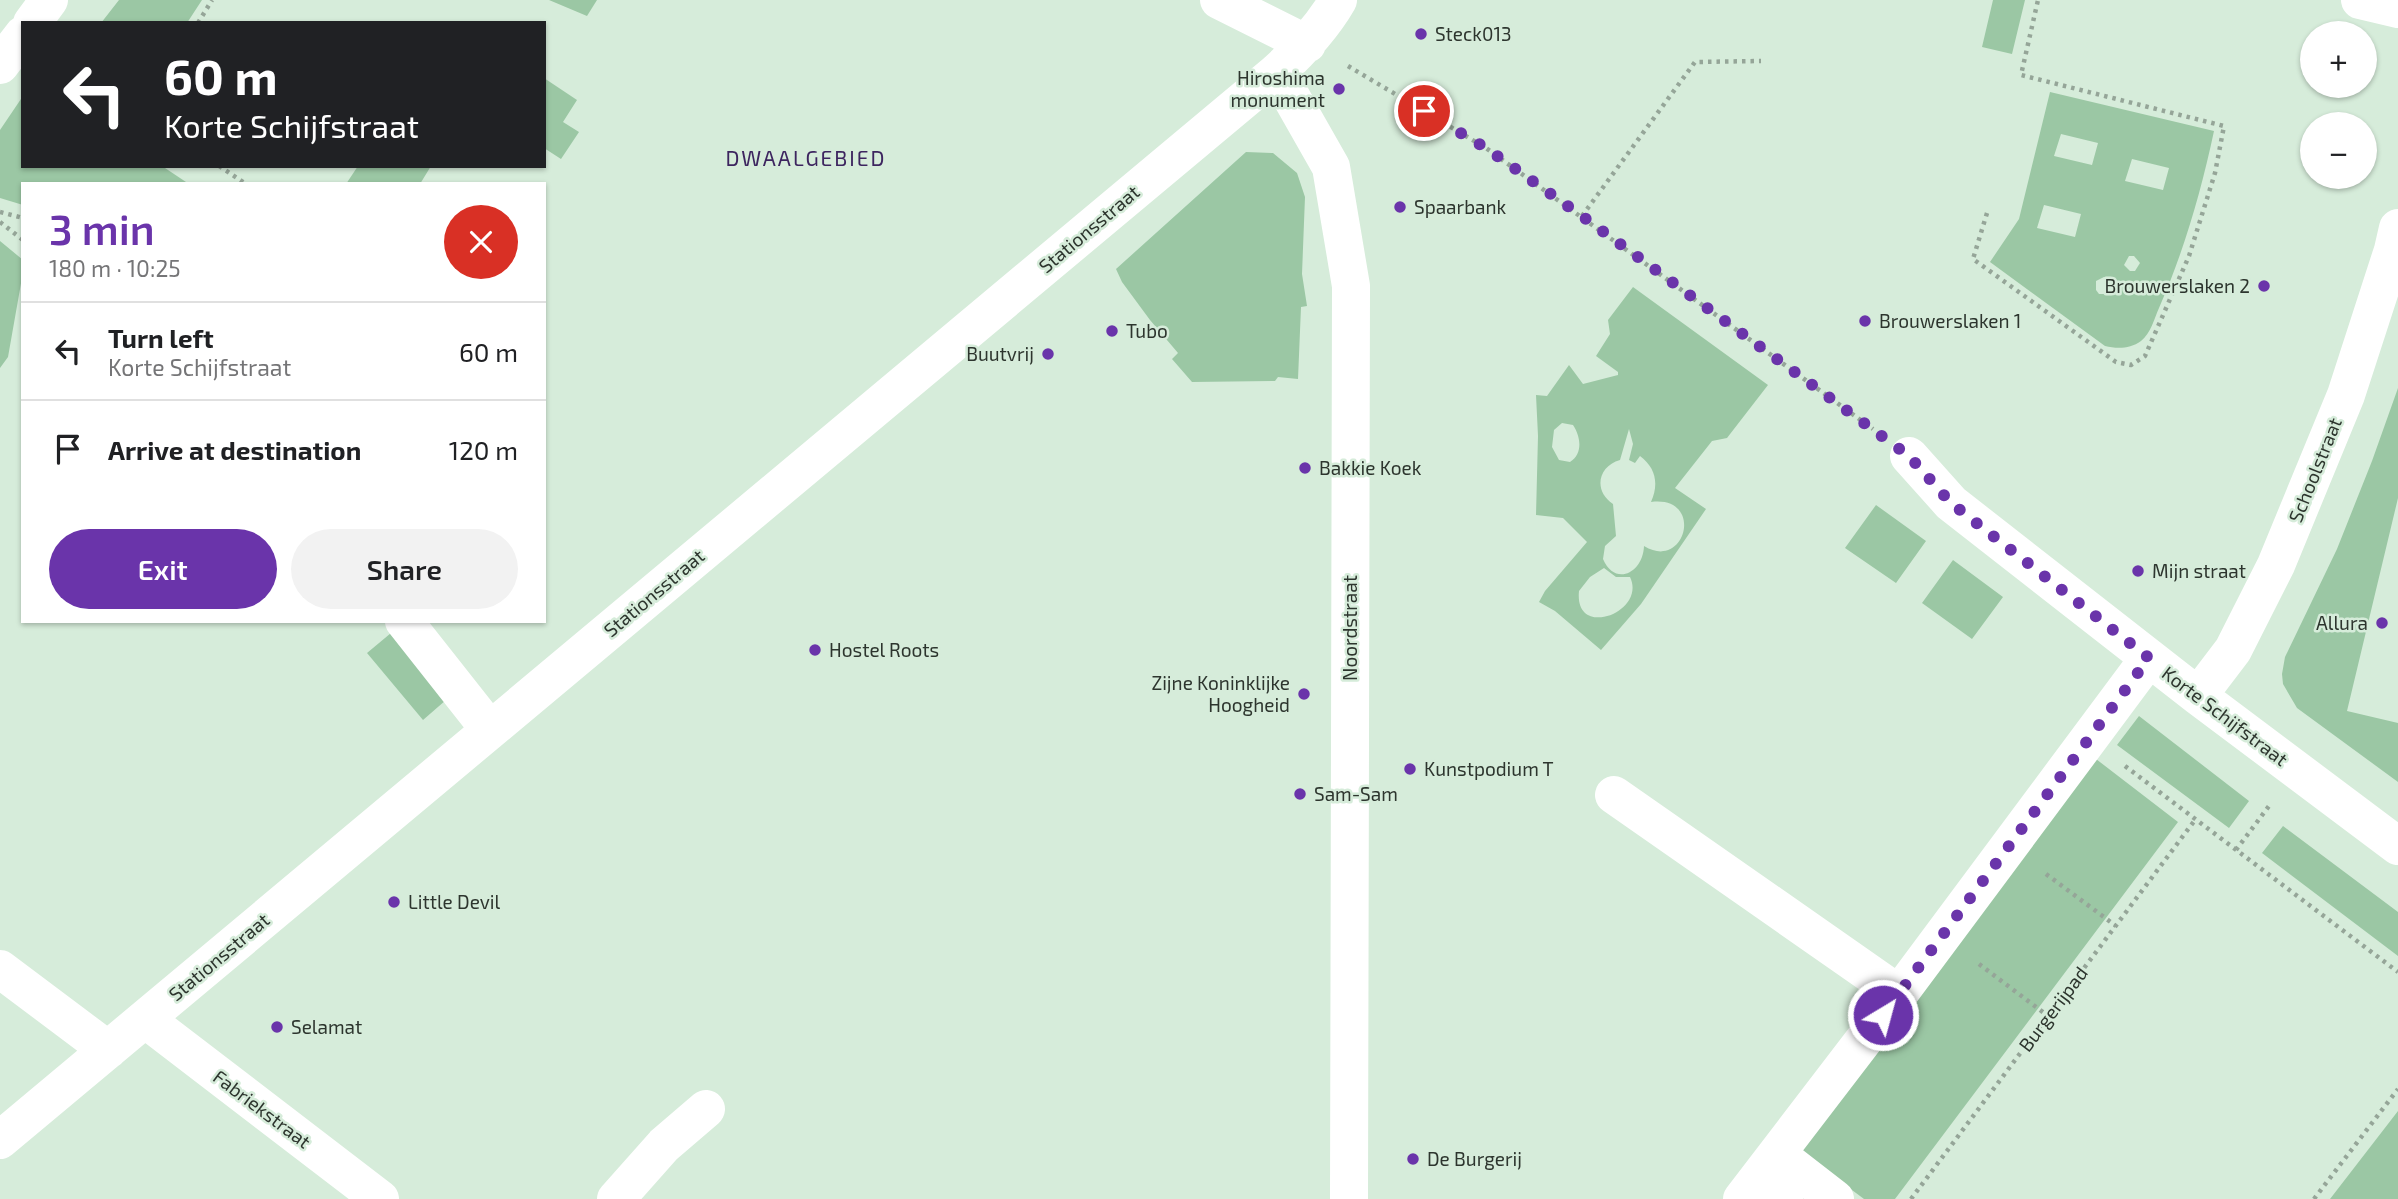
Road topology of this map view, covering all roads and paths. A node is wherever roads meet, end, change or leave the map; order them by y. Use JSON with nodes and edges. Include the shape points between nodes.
{"nodes":[{"id":1,"x":49,"y":0,"type":"edge"},
{"id":2,"x":212,"y":0,"type":"edge"},
{"id":3,"x":1219,"y":0,"type":"edge"},
{"id":4,"x":1338,"y":0,"type":"edge"},
{"id":5,"x":2038,"y":0,"type":"edge"},
{"id":6,"x":2360,"y":0,"type":"edge"},
{"id":7,"x":2398,"y":9,"type":"edge"},
{"id":8,"x":33,"y":21,"type":"edge"},
{"id":9,"x":199,"y":21,"type":"edge"},
{"id":10,"x":21,"y":38,"type":"edge"},
{"id":11,"x":1307,"y":44,"type":"junction"},
{"id":12,"x":1761,"y":61,"type":"dead end"},
{"id":13,"x":0,"y":65,"type":"edge"},
{"id":14,"x":1277,"y":72,"type":"junction"},
{"id":15,"x":222,"y":168,"type":"edge"},
{"id":16,"x":243,"y":182,"type":"edge"},
{"id":17,"x":0,"y":212,"type":"edge"},
{"id":18,"x":1987,"y":214,"type":"dead end"},
{"id":19,"x":1582,"y":216,"type":"junction"},
{"id":20,"x":21,"y":217,"type":"edge"},
{"id":21,"x":0,"y":222,"type":"edge"},
{"id":22,"x":2398,"y":228,"type":"edge"},
{"id":23,"x":21,"y":238,"type":"edge"},
{"id":24,"x":1909,"y":456,"type":"joint"},
{"id":25,"x":406,"y":623,"type":"edge"},
{"id":26,"x":2149,"y":658,"type":"junction"},
{"id":27,"x":2198,"y":696,"type":"junction"},
{"id":28,"x":490,"y":730,"type":"junction"},
{"id":29,"x":2088,"y":739,"type":"junction"},
{"id":30,"x":1614,"y":795,"type":"dead end"},
{"id":31,"x":2195,"y":820,"type":"junction"},
{"id":32,"x":2398,"y":846,"type":"edge"},
{"id":33,"x":2010,"y":847,"type":"junction"},
{"id":34,"x":2116,"y":926,"type":"junction"},
{"id":35,"x":1942,"y":937,"type":"junction"},
{"id":36,"x":0,"y":969,"type":"edge"},
{"id":37,"x":2398,"y":972,"type":"edge"},
{"id":38,"x":1899,"y":994,"type":"junction"},
{"id":39,"x":2048,"y":1016,"type":"junction"},
{"id":40,"x":145,"y":1019,"type":"junction"},
{"id":41,"x":107,"y":1050,"type":"junction"},
{"id":42,"x":2398,"y":1089,"type":"edge"},
{"id":43,"x":706,"y":1109,"type":"dead end"},
{"id":44,"x":0,"y":1140,"type":"edge"},
{"id":45,"x":1777,"y":1154,"type":"junction"},
{"id":46,"x":380,"y":1199,"type":"edge"},
{"id":47,"x":616,"y":1199,"type":"edge"},
{"id":48,"x":1349,"y":1199,"type":"edge"},
{"id":49,"x":1742,"y":1199,"type":"edge"},
{"id":50,"x":1784,"y":1199,"type":"edge"},
{"id":51,"x":1835,"y":1199,"type":"edge"},
{"id":52,"x":1911,"y":1199,"type":"edge"},
{"id":53,"x":2314,"y":1199,"type":"edge"}],
"edges":[{"from":1,"to":8,"type":"street"},
{"from":2,"to":9,"type":"path"},
{"from":3,"to":11,"type":"street"},
{"from":4,"to":11,"type":"street","name":"Stationsstraat"},
{"from":5,"to":18,"type":"path","via":[[2021,75],[2224,126],[2216,173],[2164,314],[2145,355],[2131,365],[2116,362],[1973,259]]},
{"from":6,"to":7,"type":"street"},
{"from":10,"to":13,"type":"street"},
{"from":11,"to":14,"type":"street","name":"Stationsstraat"},
{"from":11,"to":19,"type":"path","via":[[1486,148]]},
{"from":12,"to":19,"type":"path","via":[[1695,62]]},
{"from":14,"to":28,"type":"street","name":"Stationsstraat"},
{"from":14,"to":48,"type":"street","name":"Noordstraat","via":[[1331,167],[1351,286]]},
{"from":15,"to":16,"type":"path"},
{"from":17,"to":20,"type":"path"},
{"from":19,"to":24,"type":"path"},
{"from":21,"to":23,"type":"path"},
{"from":22,"to":27,"type":"street","name":"Schoolstraat","via":[[2346,396],[2276,565],[2232,650]]},
{"from":24,"to":26,"type":"street","name":"Korte Schijfstraat","via":[[1951,503]]},
{"from":25,"to":28,"type":"street"},
{"from":26,"to":27,"type":"street","name":"Korte Schijfstraat"},
{"from":26,"to":29,"type":"street"},
{"from":27,"to":32,"type":"street","name":"Korte Schijfstraat"},
{"from":28,"to":40,"type":"street","name":"Stationsstraat"},
{"from":29,"to":31,"type":"path"},
{"from":29,"to":33,"type":"street"},
{"from":30,"to":38,"type":"street"},
{"from":31,"to":34,"type":"path","name":"Burgerijpad"},
{"from":31,"to":37,"type":"path"},
{"from":33,"to":34,"type":"path"},
{"from":33,"to":35,"type":"street"},
{"from":34,"to":39,"type":"path","name":"Burgerijpad"},
{"from":35,"to":38,"type":"street"},
{"from":35,"to":39,"type":"path"},
{"from":36,"to":41,"type":"street"},
{"from":38,"to":45,"type":"street"},
{"from":39,"to":52,"type":"path","name":"Burgerijpad"},
{"from":40,"to":41,"type":"street","name":"Stationsstraat"},
{"from":40,"to":46,"type":"street","name":"Fabriekstraat"},
{"from":41,"to":44,"type":"street","name":"Stationsstraat"},
{"from":42,"to":53,"type":"path"},
{"from":43,"to":47,"type":"street","via":[[664,1145]]},
{"from":45,"to":49,"type":"street"},
{"from":45,"to":50,"type":"street"},
{"from":45,"to":51,"type":"street"}]}
